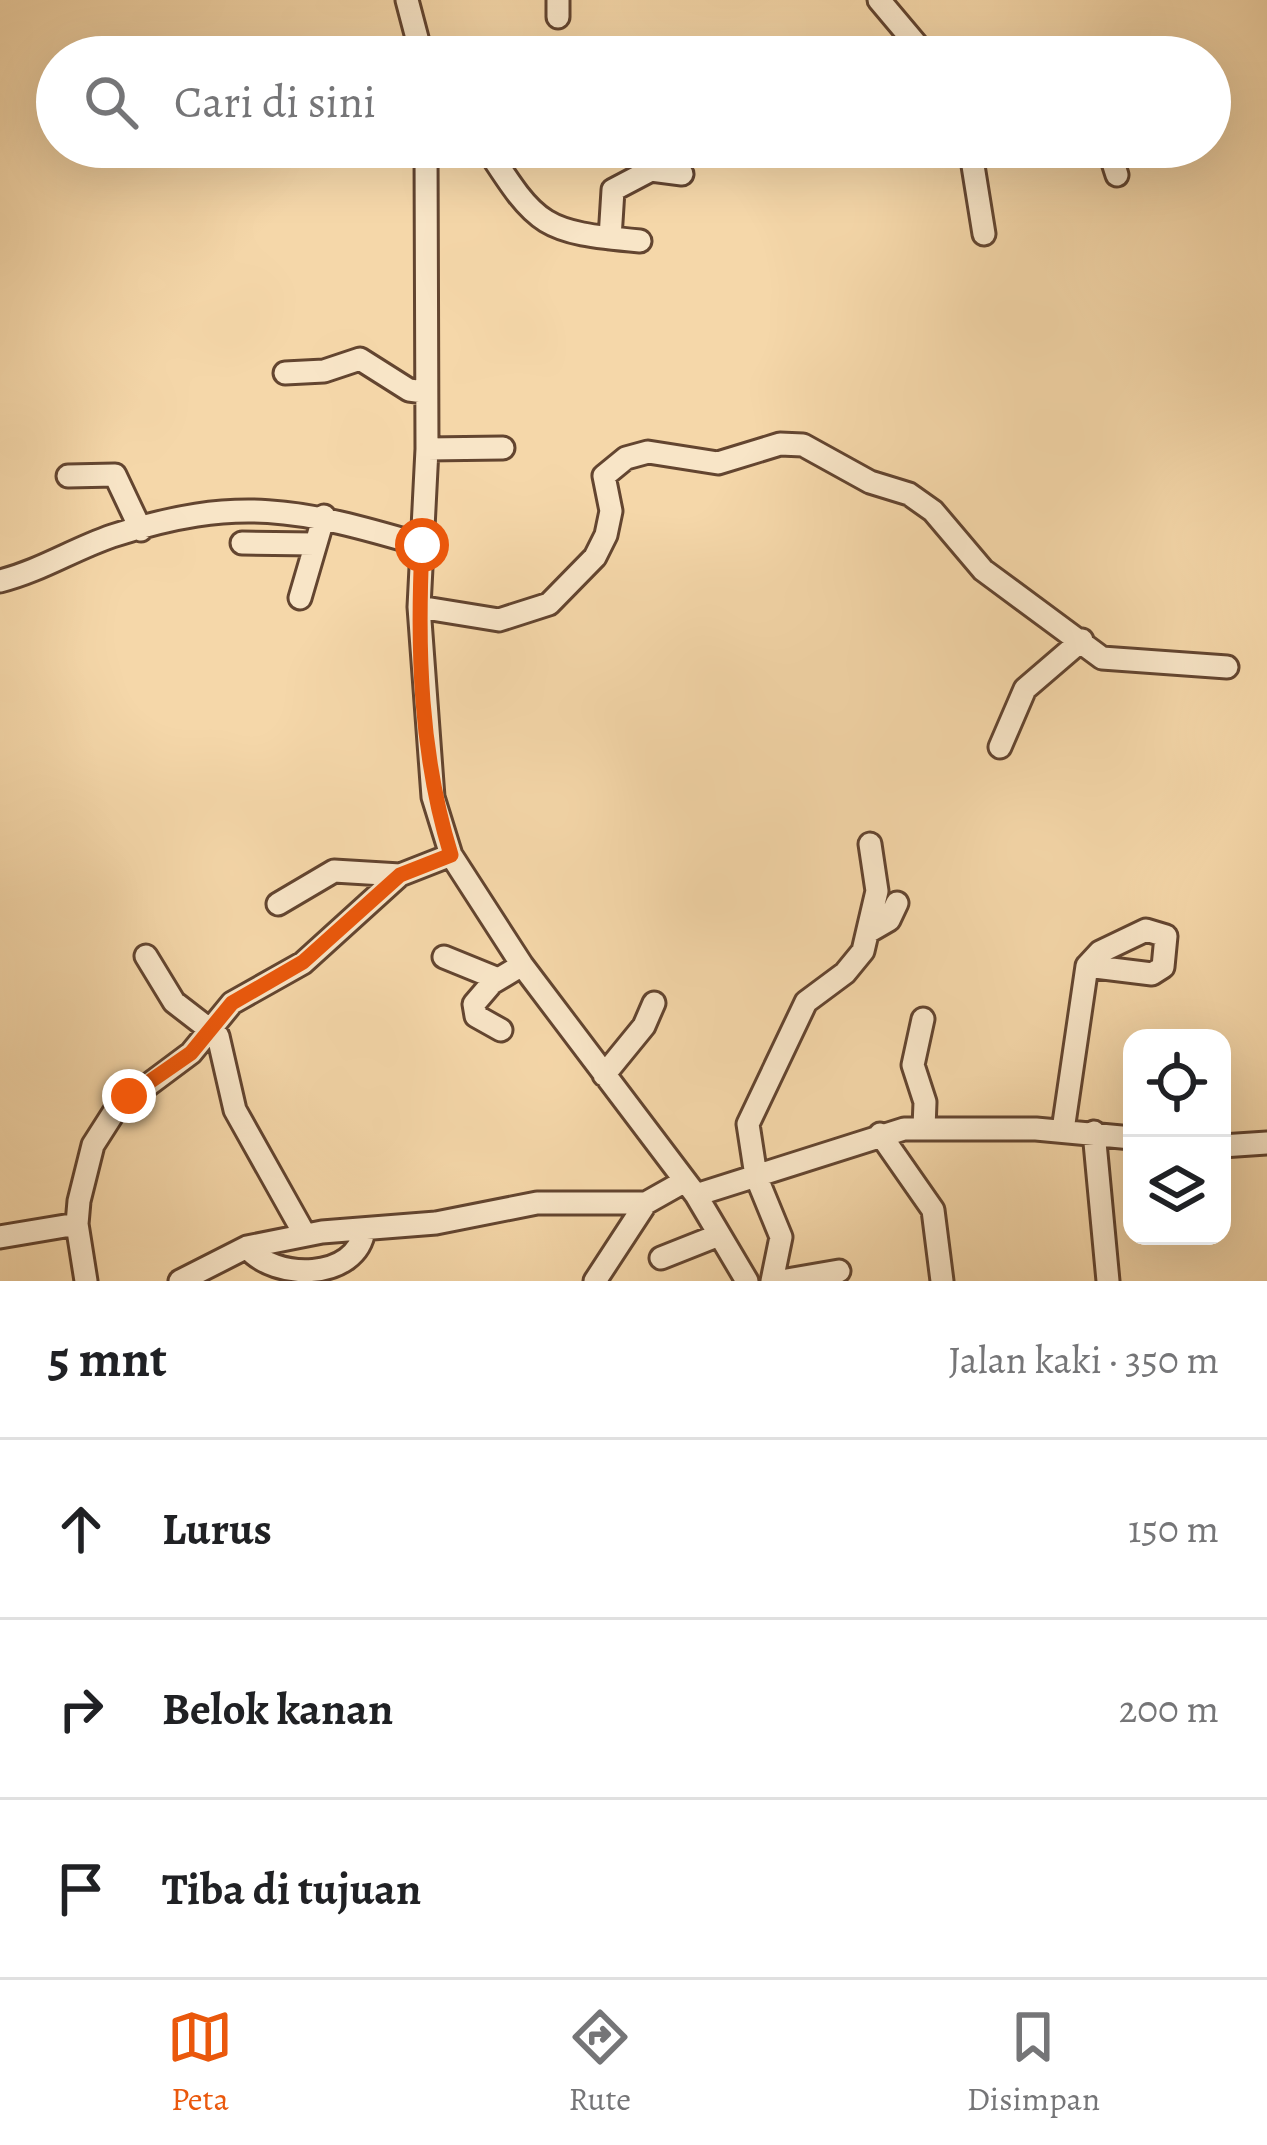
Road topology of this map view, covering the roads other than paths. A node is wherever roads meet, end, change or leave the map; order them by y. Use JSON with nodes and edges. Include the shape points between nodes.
{"nodes":[{"id":1,"x":407,"y":0,"type":"edge"},
{"id":2,"x":887,"y":3,"type":"edge"},
{"id":3,"x":416,"y":36,"type":"edge"},
{"id":4,"x":911,"y":36,"type":"edge"},
{"id":5,"x":426,"y":168,"type":"edge"},
{"id":6,"x":500,"y":168,"type":"edge"},
{"id":7,"x":973,"y":168,"type":"edge"},
{"id":8,"x":1115,"y":168,"type":"edge"},
{"id":9,"x":682,"y":174,"type":"dead end"},
{"id":10,"x":1117,"y":176,"type":"dead end"},
{"id":11,"x":984,"y":234,"type":"dead end"},
{"id":12,"x":610,"y":238,"type":"junction"},
{"id":13,"x":640,"y":241,"type":"dead end"},
{"id":14,"x":285,"y":374,"type":"dead end"},
{"id":15,"x":424,"y":392,"type":"junction"},
{"id":16,"x":503,"y":448,"type":"dead end"},
{"id":17,"x":427,"y":449,"type":"junction"},
{"id":18,"x":68,"y":476,"type":"dead end"},
{"id":19,"x":323,"y":516,"type":"junction"},
{"id":20,"x":141,"y":530,"type":"junction"},
{"id":21,"x":242,"y":543,"type":"dead end"},
{"id":22,"x":315,"y":544,"type":"junction"},
{"id":23,"x":422,"y":545,"type":"junction"},
{"id":24,"x":0,"y":581,"type":"edge"},
{"id":25,"x":299,"y":598,"type":"dead end"},
{"id":26,"x":419,"y":607,"type":"junction"},
{"id":27,"x":1082,"y":640,"type":"junction"},
{"id":28,"x":1227,"y":667,"type":"dead end"},
{"id":29,"x":1000,"y":748,"type":"dead end"},
{"id":30,"x":870,"y":844,"type":"dead end"},
{"id":31,"x":451,"y":855,"type":"junction"},
{"id":32,"x":400,"y":875,"type":"junction"},
{"id":33,"x":897,"y":903,"type":"dead end"},
{"id":34,"x":278,"y":904,"type":"dead end"},
{"id":35,"x":870,"y":931,"type":"junction"},
{"id":36,"x":146,"y":956,"type":"dead end"},
{"id":37,"x":444,"y":957,"type":"dead end"},
{"id":38,"x":522,"y":964,"type":"junction"},
{"id":39,"x":1087,"y":966,"type":"dead end"},
{"id":40,"x":498,"y":979,"type":"junction"},
{"id":41,"x":654,"y":1003,"type":"dead end"},
{"id":42,"x":922,"y":1019,"type":"dead end"},
{"id":43,"x":210,"y":1029,"type":"junction"},
{"id":44,"x":501,"y":1030,"type":"dead end"},
{"id":45,"x":604,"y":1075,"type":"junction"},
{"id":46,"x":924,"y":1128,"type":"junction"},
{"id":47,"x":1063,"y":1130,"type":"junction"},
{"id":48,"x":1094,"y":1132,"type":"junction"},
{"id":49,"x":880,"y":1134,"type":"junction"},
{"id":50,"x":1126,"y":1137,"type":"edge"},
{"id":51,"x":1267,"y":1143,"type":"edge"},
{"id":52,"x":1231,"y":1145,"type":"edge"},
{"id":53,"x":756,"y":1176,"type":"junction"},
{"id":54,"x":691,"y":1188,"type":"junction"},
{"id":55,"x":646,"y":1203,"type":"junction"},
{"id":56,"x":77,"y":1224,"type":"junction"},
{"id":57,"x":364,"y":1230,"type":"junction"},
{"id":58,"x":305,"y":1235,"type":"junction"},
{"id":59,"x":719,"y":1235,"type":"junction"},
{"id":60,"x":0,"y":1237,"type":"edge"},
{"id":61,"x":247,"y":1247,"type":"junction"},
{"id":62,"x":661,"y":1258,"type":"dead end"},
{"id":63,"x":839,"y":1271,"type":"dead end"},
{"id":64,"x":86,"y":1281,"type":"edge"},
{"id":65,"x":181,"y":1281,"type":"edge"},
{"id":66,"x":595,"y":1281,"type":"edge"},
{"id":67,"x":747,"y":1281,"type":"edge"},
{"id":68,"x":772,"y":1281,"type":"edge"},
{"id":69,"x":781,"y":1281,"type":"edge"},
{"id":70,"x":942,"y":1281,"type":"edge"},
{"id":71,"x":1108,"y":1281,"type":"edge"}],
"edges":[{"from":1,"to":3,"type":"street"},
{"from":2,"to":4,"type":"street"},
{"from":5,"to":15,"type":"street"},
{"from":6,"to":12,"type":"street","via":[[534,218]]},
{"from":7,"to":11,"type":"street"},
{"from":8,"to":10,"type":"street"},
{"from":9,"to":12,"type":"street","via":[[659,168],[613,190]]},
{"from":12,"to":13,"type":"street"},
{"from":14,"to":15,"type":"street","via":[[360,359]]},
{"from":15,"to":17,"type":"street"},
{"from":16,"to":17,"type":"street"},
{"from":17,"to":23,"type":"street"},
{"from":18,"to":20,"type":"street","via":[[115,475]]},
{"from":19,"to":20,"type":"street","via":[[268,508]]},
{"from":19,"to":22,"type":"street"},
{"from":19,"to":23,"type":"street"},
{"from":20,"to":24,"type":"street"},
{"from":21,"to":22,"type":"street"},
{"from":22,"to":25,"type":"street"},
{"from":23,"to":26,"type":"street"},
{"from":26,"to":27,"type":"street","via":[[499,620],[549,604],[595,557],[611,511],[604,476],[626,458],[648,452],[718,463],[791,442],[909,494],[983,570]]},
{"from":26,"to":31,"type":"street","via":[[433,797]]},
{"from":27,"to":28,"type":"street","via":[[1110,659]]},
{"from":27,"to":29,"type":"street","via":[[1025,689]]},
{"from":30,"to":35,"type":"street","via":[[878,880]]},
{"from":31,"to":32,"type":"street"},
{"from":31,"to":38,"type":"street"},
{"from":32,"to":34,"type":"street","via":[[334,871]]},
{"from":32,"to":43,"type":"street","via":[[333,939],[232,1003]]},
{"from":33,"to":35,"type":"street","via":[[889,920]]},
{"from":35,"to":53,"type":"street","via":[[857,961],[806,1002],[751,1114]]},
{"from":36,"to":43,"type":"street","via":[[174,1002]]},
{"from":37,"to":40,"type":"street"},
{"from":38,"to":40,"type":"street"},
{"from":38,"to":45,"type":"street"},
{"from":39,"to":47,"type":"street"},
{"from":40,"to":44,"type":"street","via":[[478,995],[473,1012]]},
{"from":41,"to":45,"type":"street"},
{"from":42,"to":46,"type":"street","via":[[914,1065]]},
{"from":43,"to":56,"type":"street","via":[[106,1121],[93,1145]]},
{"from":43,"to":58,"type":"street","via":[[220,1039],[240,1122]]},
{"from":45,"to":54,"type":"street"},
{"from":46,"to":47,"type":"street"},
{"from":46,"to":49,"type":"street"},
{"from":47,"to":48,"type":"street"},
{"from":48,"to":50,"type":"street"},
{"from":48,"to":71,"type":"street"},
{"from":49,"to":53,"type":"street"},
{"from":49,"to":70,"type":"street","via":[[933,1210]]},
{"from":51,"to":52,"type":"street"},
{"from":53,"to":54,"type":"street"},
{"from":53,"to":68,"type":"street","via":[[781,1238]]},
{"from":54,"to":55,"type":"street"},
{"from":54,"to":59,"type":"street"},
{"from":55,"to":57,"type":"street","via":[[537,1203]]},
{"from":55,"to":66,"type":"street"},
{"from":56,"to":60,"type":"street"},
{"from":56,"to":64,"type":"street"},
{"from":57,"to":58,"type":"street"},
{"from":57,"to":61,"type":"street","via":[[350,1261],[326,1278],[285,1274],[257,1262]]},
{"from":58,"to":61,"type":"street"},
{"from":59,"to":62,"type":"street"},
{"from":59,"to":67,"type":"street"},
{"from":61,"to":65,"type":"street"},
{"from":63,"to":69,"type":"street"}]}
